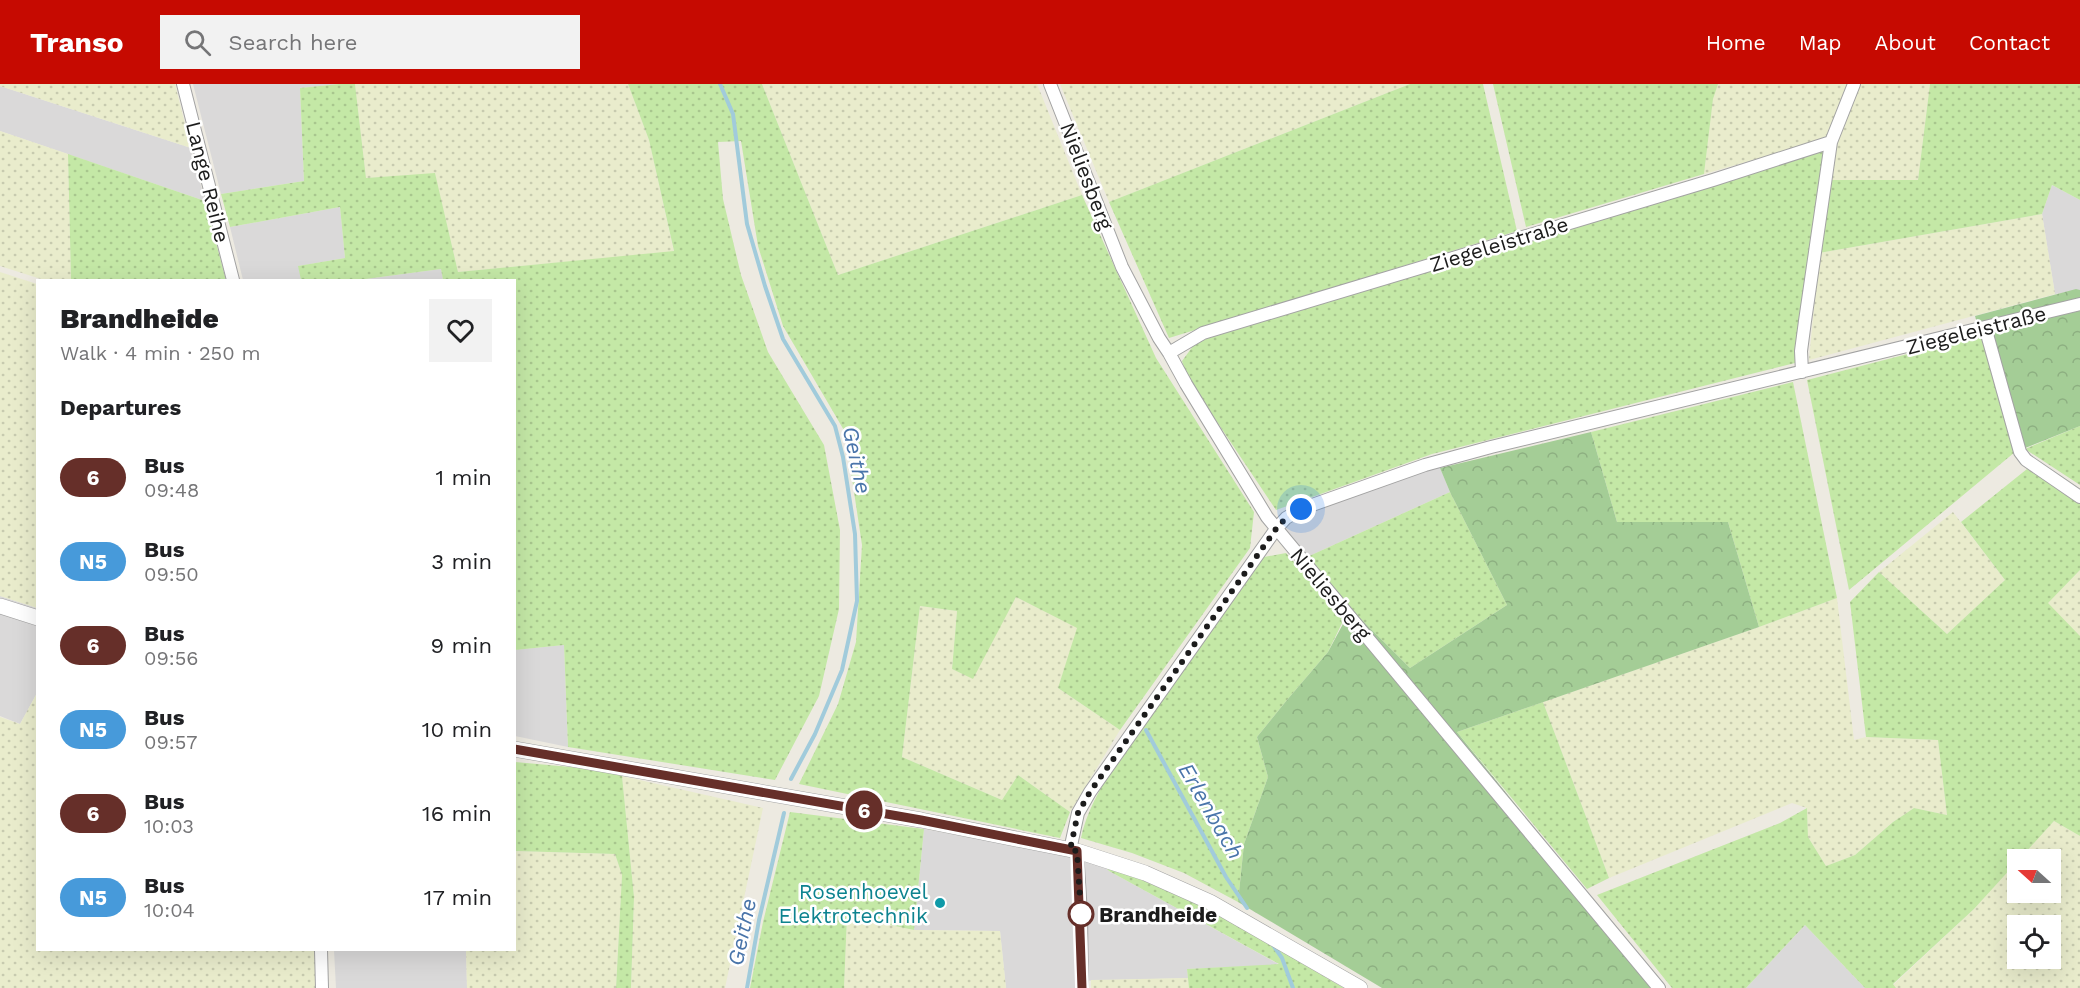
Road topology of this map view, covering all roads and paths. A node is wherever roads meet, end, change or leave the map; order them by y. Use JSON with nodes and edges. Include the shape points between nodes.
{"nodes":[{"id":1,"x":183,"y":84,"type":"edge"},
{"id":2,"x":1050,"y":84,"type":"edge"},
{"id":3,"x":1854,"y":84,"type":"edge"},
{"id":4,"x":1831,"y":142,"type":"junction"},
{"id":5,"x":233,"y":279,"type":"edge"},
{"id":6,"x":2080,"y":304,"type":"edge"},
{"id":7,"x":1985,"y":327,"type":"junction"},
{"id":8,"x":1169,"y":353,"type":"junction"},
{"id":9,"x":1802,"y":372,"type":"junction"},
{"id":10,"x":2080,"y":497,"type":"edge"},
{"id":11,"x":1276,"y":529,"type":"junction"},
{"id":12,"x":0,"y":606,"type":"edge"},
{"id":13,"x":36,"y":617,"type":"edge"},
{"id":14,"x":516,"y":749,"type":"edge"},
{"id":15,"x":1074,"y":850,"type":"junction"},
{"id":16,"x":321,"y":951,"type":"edge"},
{"id":17,"x":322,"y":988,"type":"edge"},
{"id":18,"x":1082,"y":988,"type":"edge"},
{"id":19,"x":1360,"y":988,"type":"edge"},
{"id":20,"x":1659,"y":988,"type":"edge"}],
"edges":[{"from":1,"to":5,"type":"street","name":"Lange Reihe"},
{"from":2,"to":8,"type":"street","name":"Nieliesberg","via":[[1122,267]]},
{"from":3,"to":4,"type":"street"},
{"from":4,"to":8,"type":"street","name":"Ziegeleistraße","via":[[1203,333]]},
{"from":4,"to":9,"type":"street","via":[[1803,331]]},
{"from":6,"to":7,"type":"street","name":"Ziegeleistraße"},
{"from":7,"to":9,"type":"street","name":"Ziegeleistraße"},
{"from":7,"to":10,"type":"street","via":[[2020,452]]},
{"from":8,"to":11,"type":"street","name":"Nieliesberg"},
{"from":9,"to":11,"type":"street","name":"Ziegeleistraße","via":[[1425,465],[1301,509]]},
{"from":11,"to":15,"type":"street","name":"Ziegeleistraße","via":[[1090,792],[1078,813]]},
{"from":11,"to":20,"type":"street","name":"Nieliesberg"},
{"from":12,"to":13,"type":"street"},
{"from":14,"to":15,"type":"street"},
{"from":15,"to":18,"type":"street","via":[[1081,914]]},
{"from":15,"to":19,"type":"street","via":[[1145,873],[1201,897]]},
{"from":16,"to":17,"type":"street"}]}
